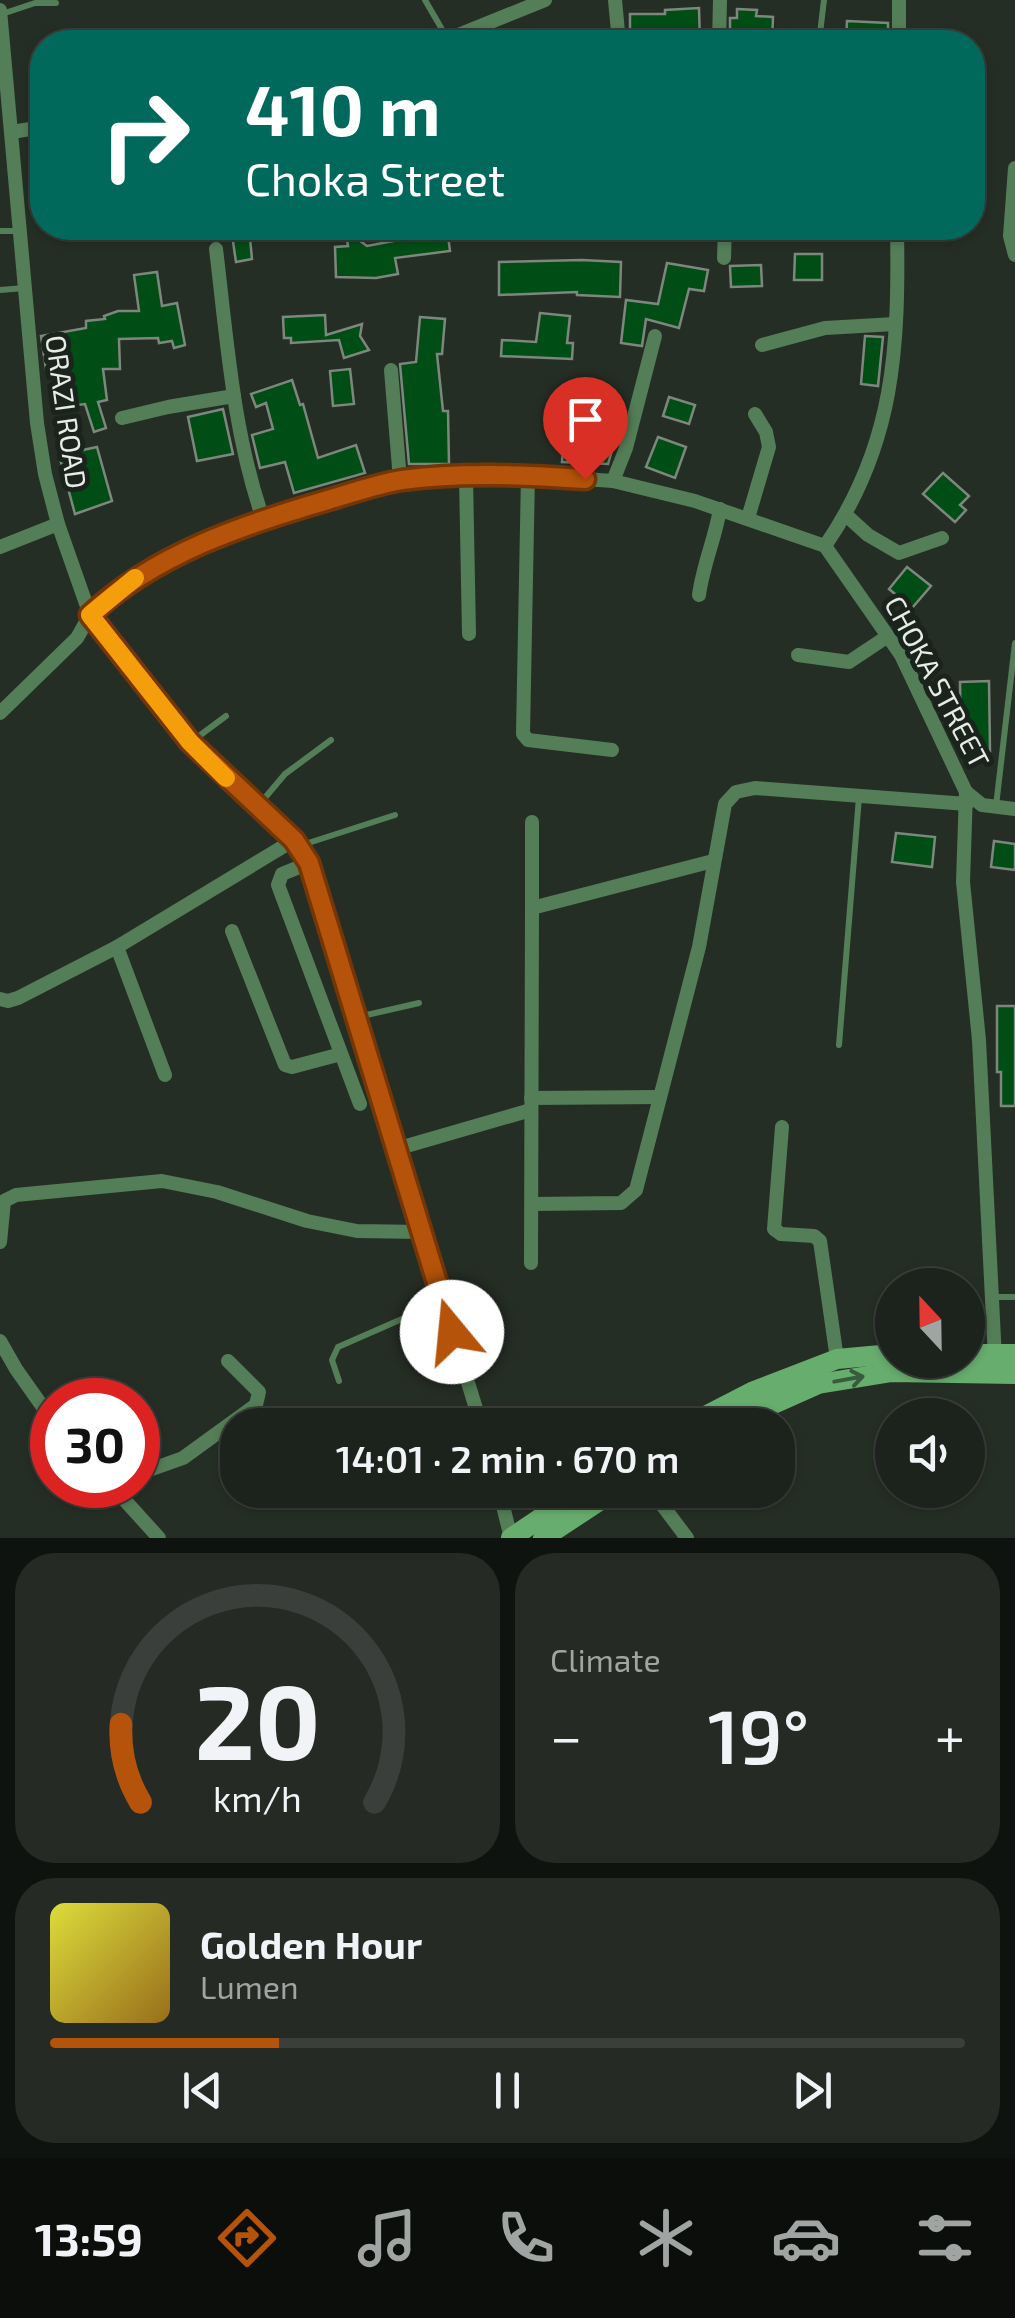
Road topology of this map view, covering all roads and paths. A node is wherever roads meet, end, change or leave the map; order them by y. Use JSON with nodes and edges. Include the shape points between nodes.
{"nodes":[{"id":1,"x":425,"y":0,"type":"edge"},
{"id":2,"x":545,"y":0,"type":"edge"},
{"id":3,"x":615,"y":0,"type":"edge"},
{"id":4,"x":720,"y":0,"type":"edge"},
{"id":5,"x":824,"y":0,"type":"edge"},
{"id":6,"x":900,"y":0,"type":"edge"},
{"id":7,"x":56,"y":3,"type":"dead end"},
{"id":8,"x":0,"y":12,"type":"edge"},
{"id":9,"x":439,"y":30,"type":"edge"},
{"id":10,"x":471,"y":30,"type":"edge"},
{"id":11,"x":618,"y":30,"type":"edge"},
{"id":12,"x":719,"y":30,"type":"edge"},
{"id":13,"x":820,"y":30,"type":"edge"},
{"id":14,"x":899,"y":30,"type":"edge"},
{"id":15,"x":30,"y":128,"type":"edge"},
{"id":16,"x":12,"y":132,"type":"junction"},
{"id":17,"x":7,"y":160,"type":"edge"},
{"id":18,"x":1015,"y":168,"type":"edge"},
{"id":19,"x":21,"y":231,"type":"junction"},
{"id":20,"x":0,"y":232,"type":"edge"},
{"id":21,"x":725,"y":240,"type":"edge"},
{"id":22,"x":897,"y":240,"type":"edge"},
{"id":23,"x":216,"y":249,"type":"dead end"},
{"id":24,"x":1015,"y":255,"type":"edge"},
{"id":25,"x":724,"y":258,"type":"dead end"},
{"id":26,"x":26,"y":288,"type":"junction"},
{"id":27,"x":0,"y":290,"type":"edge"},
{"id":28,"x":895,"y":324,"type":"junction"},
{"id":29,"x":655,"y":336,"type":"dead end"},
{"id":30,"x":762,"y":345,"type":"dead end"},
{"id":31,"x":391,"y":370,"type":"dead end"},
{"id":32,"x":234,"y":396,"type":"junction"},
{"id":33,"x":755,"y":414,"type":"dead end"},
{"id":34,"x":122,"y":418,"type":"dead end"},
{"id":35,"x":528,"y":475,"type":"junction"},
{"id":36,"x":466,"y":476,"type":"junction"},
{"id":37,"x":400,"y":480,"type":"junction"},
{"id":38,"x":613,"y":481,"type":"junction"},
{"id":39,"x":720,"y":508,"type":"junction"},
{"id":40,"x":846,"y":515,"type":"junction"},
{"id":41,"x":748,"y":518,"type":"junction"},
{"id":42,"x":263,"y":519,"type":"junction"},
{"id":43,"x":58,"y":524,"type":"junction"},
{"id":44,"x":942,"y":538,"type":"dead end"},
{"id":45,"x":825,"y":546,"type":"junction"},
{"id":46,"x":0,"y":547,"type":"edge"},
{"id":47,"x":700,"y":596,"type":"dead end"},
{"id":48,"x":90,"y":615,"type":"junction"},
{"id":49,"x":469,"y":634,"type":"dead end"},
{"id":50,"x":888,"y":636,"type":"junction"},
{"id":51,"x":1015,"y":642,"type":"edge"},
{"id":52,"x":798,"y":655,"type":"dead end"},
{"id":53,"x":0,"y":713,"type":"edge"},
{"id":54,"x":226,"y":716,"type":"dead end"},
{"id":55,"x":331,"y":740,"type":"dead end"},
{"id":56,"x":190,"y":742,"type":"junction"},
{"id":57,"x":612,"y":750,"type":"dead end"},
{"id":58,"x":859,"y":796,"type":"junction"},
{"id":59,"x":966,"y":798,"type":"junction"},
{"id":60,"x":257,"y":806,"type":"junction"},
{"id":61,"x":996,"y":807,"type":"junction"},
{"id":62,"x":1015,"y":809,"type":"edge"},
{"id":63,"x":394,"y":815,"type":"dead end"},
{"id":64,"x":532,"y":822,"type":"dead end"},
{"id":65,"x":296,"y":843,"type":"junction"},
{"id":66,"x":713,"y":861,"type":"junction"},
{"id":67,"x":309,"y":863,"type":"junction"},
{"id":68,"x":532,"y":908,"type":"junction"},
{"id":69,"x":232,"y":931,"type":"dead end"},
{"id":70,"x":117,"y":947,"type":"junction"},
{"id":71,"x":0,"y":998,"type":"edge"},
{"id":72,"x":419,"y":1004,"type":"dead end"},
{"id":73,"x":356,"y":1017,"type":"junction"},
{"id":74,"x":839,"y":1045,"type":"dead end"},
{"id":75,"x":341,"y":1054,"type":"junction"},
{"id":76,"x":165,"y":1075,"type":"dead end"},
{"id":77,"x":660,"y":1098,"type":"junction"},
{"id":78,"x":360,"y":1104,"type":"dead end"},
{"id":79,"x":532,"y":1104,"type":"junction"},
{"id":80,"x":782,"y":1126,"type":"dead end"},
{"id":81,"x":396,"y":1149,"type":"junction"},
{"id":82,"x":532,"y":1204,"type":"junction"},
{"id":83,"x":422,"y":1232,"type":"junction"},
{"id":84,"x":0,"y":1242,"type":"edge"},
{"id":85,"x":531,"y":1263,"type":"dead end"},
{"id":86,"x":993,"y":1297,"type":"junction"},
{"id":87,"x":1015,"y":1297,"type":"edge"},
{"id":88,"x":442,"y":1301,"type":"junction"},
{"id":89,"x":0,"y":1340,"type":"edge"},
{"id":90,"x":875,"y":1356,"type":"edge"},
{"id":91,"x":837,"y":1359,"type":"junction"},
{"id":92,"x":228,"y":1361,"type":"dead end"},
{"id":93,"x":1005,"y":1364,"type":"edge"},
{"id":94,"x":339,"y":1381,"type":"dead end"},
{"id":95,"x":30,"y":1389,"type":"edge"},
{"id":96,"x":476,"y":1408,"type":"edge"},
{"id":97,"x":723,"y":1408,"type":"edge"},
{"id":98,"x":764,"y":1408,"type":"edge"},
{"id":99,"x":160,"y":1466,"type":"edge"},
{"id":100,"x":132,"y":1508,"type":"edge"},
{"id":101,"x":504,"y":1508,"type":"edge"},
{"id":102,"x":555,"y":1508,"type":"edge"},
{"id":103,"x":589,"y":1508,"type":"edge"},
{"id":104,"x":665,"y":1508,"type":"edge"},
{"id":105,"x":160,"y":1538,"type":"edge"},
{"id":106,"x":511,"y":1538,"type":"edge"},
{"id":107,"x":543,"y":1538,"type":"edge"},
{"id":108,"x":688,"y":1538,"type":"edge"}],
"edges":[{"from":1,"to":9,"type":"lane"},
{"from":2,"to":10,"type":"street"},
{"from":3,"to":11,"type":"street"},
{"from":4,"to":12,"type":"street"},
{"from":5,"to":13,"type":"lane"},
{"from":6,"to":14,"type":"street"},
{"from":7,"to":8,"type":"lane"},
{"from":8,"to":16,"type":"street","name":"ORAZI ROAD"},
{"from":15,"to":16,"type":"street"},
{"from":16,"to":17,"type":"street","name":"ORAZI ROAD"},
{"from":17,"to":19,"type":"street","name":"ORAZI ROAD"},
{"from":18,"to":24,"type":"street"},
{"from":19,"to":20,"type":"lane"},
{"from":19,"to":26,"type":"street","name":"ORAZI ROAD"},
{"from":21,"to":25,"type":"street"},
{"from":22,"to":28,"type":"street"},
{"from":23,"to":32,"type":"street"},
{"from":26,"to":27,"type":"lane"},
{"from":26,"to":43,"type":"street","name":"ORAZI ROAD","via":[[37,423]]},
{"from":28,"to":30,"type":"street","via":[[825,328]]},
{"from":28,"to":40,"type":"street","via":[[883,427]]},
{"from":29,"to":38,"type":"street"},
{"from":31,"to":37,"type":"street"},
{"from":32,"to":34,"type":"street"},
{"from":32,"to":42,"type":"street","via":[[247,474]]},
{"from":33,"to":41,"type":"street","via":[[769,447]]},
{"from":35,"to":36,"type":"street"},
{"from":35,"to":38,"type":"street"},
{"from":35,"to":57,"type":"street","via":[[522,734]]},
{"from":36,"to":37,"type":"street"},
{"from":36,"to":49,"type":"street"},
{"from":37,"to":42,"type":"street"},
{"from":38,"to":39,"type":"street"},
{"from":39,"to":41,"type":"street"},
{"from":39,"to":47,"type":"street"},
{"from":40,"to":44,"type":"street","via":[[899,553]]},
{"from":40,"to":45,"type":"street"},
{"from":41,"to":45,"type":"street"},
{"from":42,"to":48,"type":"street","via":[[136,578]]},
{"from":43,"to":46,"type":"street"},
{"from":43,"to":48,"type":"street","name":"ORAZI ROAD"},
{"from":45,"to":50,"type":"street","name":"CHOKA STREET"},
{"from":48,"to":53,"type":"street","via":[[77,638]]},
{"from":48,"to":56,"type":"street","name":"ORAZI ROAD"},
{"from":50,"to":52,"type":"street","via":[[849,662]]},
{"from":50,"to":59,"type":"street","name":"CHOKA STREET","via":[[937,726]]},
{"from":51,"to":61,"type":"lane"},
{"from":54,"to":56,"type":"lane"},
{"from":55,"to":60,"type":"lane","via":[[285,774]]},
{"from":56,"to":60,"type":"street","name":"ORAZI ROAD"},
{"from":58,"to":59,"type":"street"},
{"from":58,"to":66,"type":"street","via":[[736,792],[724,804]]},
{"from":58,"to":74,"type":"lane"},
{"from":59,"to":61,"type":"street"},
{"from":59,"to":86,"type":"street","via":[[964,882]]},
{"from":60,"to":65,"type":"street","name":"ORAZI ROAD"},
{"from":61,"to":62,"type":"street"},
{"from":63,"to":65,"type":"lane"},
{"from":64,"to":68,"type":"street"},
{"from":65,"to":67,"type":"street","name":"ORAZI ROAD"},
{"from":65,"to":70,"type":"street"},
{"from":66,"to":68,"type":"street"},
{"from":66,"to":77,"type":"street","via":[[699,948]]},
{"from":67,"to":73,"type":"street","name":"ORAZI ROAD"},
{"from":67,"to":75,"type":"street","via":[[282,874],[278,884]]},
{"from":68,"to":79,"type":"street"},
{"from":69,"to":75,"type":"street","via":[[285,1065]]},
{"from":70,"to":71,"type":"street","via":[[18,998]]},
{"from":70,"to":76,"type":"street"},
{"from":72,"to":73,"type":"lane"},
{"from":73,"to":81,"type":"street","name":"ORAZI ROAD"},
{"from":75,"to":78,"type":"street"},
{"from":77,"to":79,"type":"street"},
{"from":77,"to":82,"type":"street","via":[[640,1178],[628,1198]]},
{"from":79,"to":81,"type":"street"},
{"from":79,"to":82,"type":"street"},
{"from":80,"to":91,"type":"street","via":[[774,1229],[820,1242]]},
{"from":81,"to":83,"type":"street","name":"ORAZI ROAD"},
{"from":82,"to":85,"type":"street"},
{"from":83,"to":84,"type":"street","via":[[307,1221],[162,1181],[16,1195],[4,1201]]},
{"from":83,"to":88,"type":"street","name":"ORAZI ROAD"},
{"from":86,"to":87,"type":"lane"},
{"from":86,"to":93,"type":"street"},
{"from":88,"to":94,"type":"lane","via":[[338,1347],[332,1360]]},
{"from":88,"to":96,"type":"street","name":"ORAZI ROAD"},
{"from":89,"to":95,"type":"street"},
{"from":90,"to":91,"type":"main road"},
{"from":91,"to":97,"type":"main road"},
{"from":92,"to":99,"type":"street","via":[[259,1392],[256,1405],[183,1458]]},
{"from":98,"to":93,"type":"main road","one_way":true,"via":[[818,1384]]},
{"from":100,"to":105,"type":"street"},
{"from":101,"to":106,"type":"street"},
{"from":102,"to":106,"type":"main road"},
{"from":103,"to":107,"type":"main road"},
{"from":104,"to":108,"type":"street"}]}
